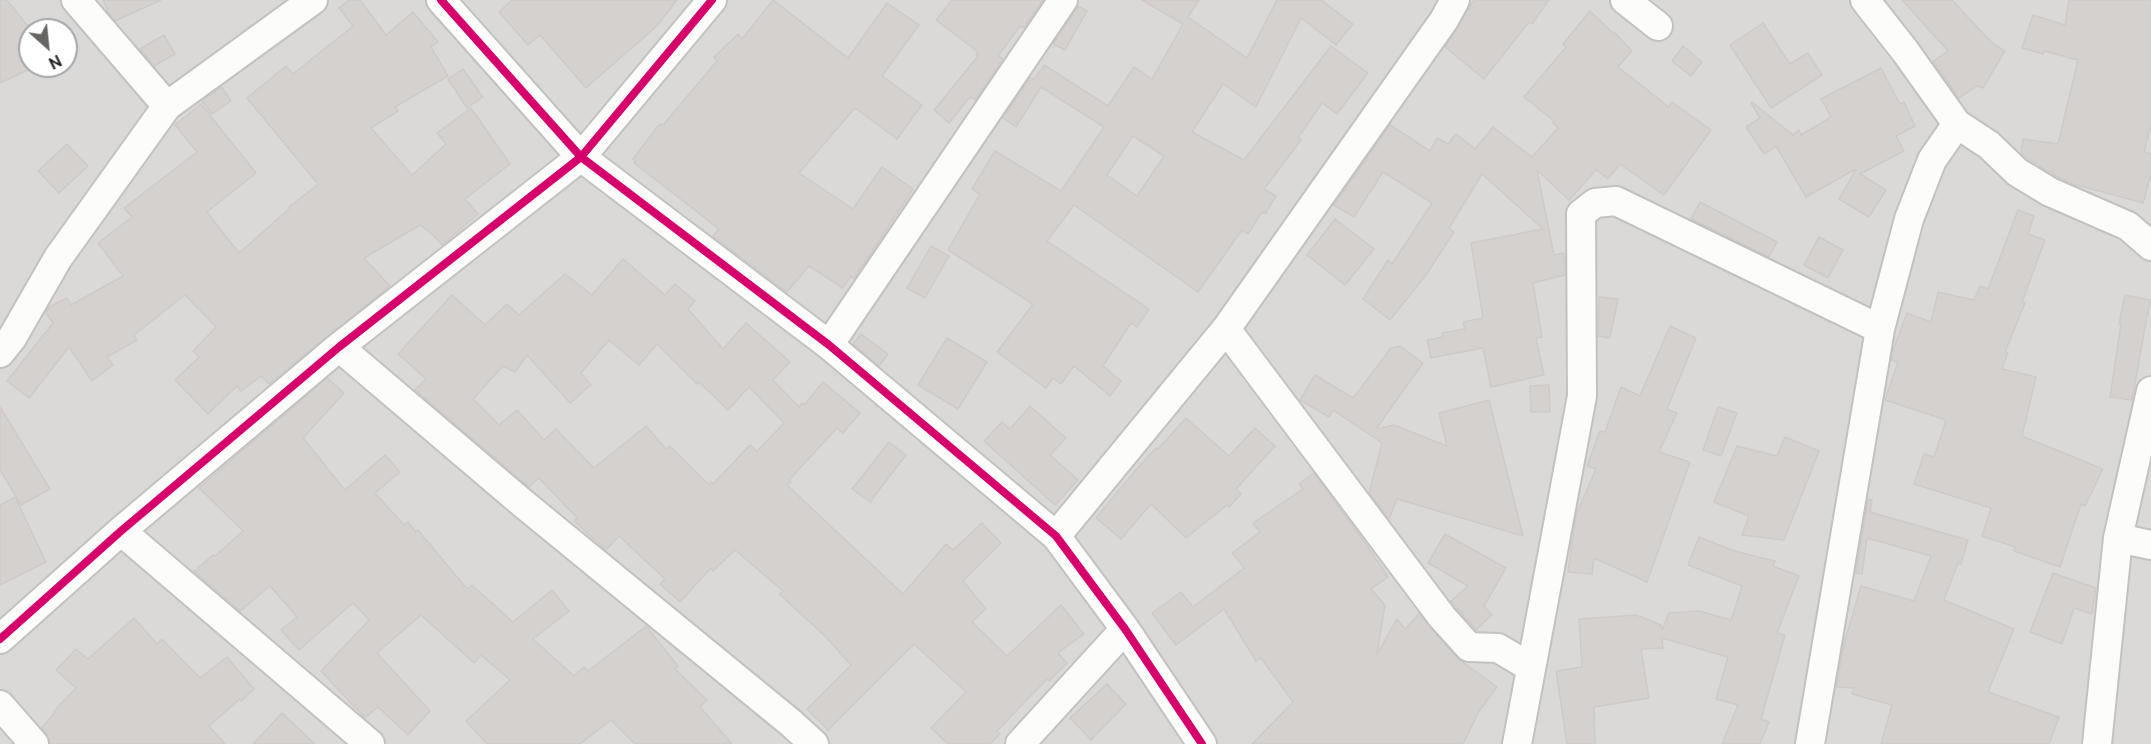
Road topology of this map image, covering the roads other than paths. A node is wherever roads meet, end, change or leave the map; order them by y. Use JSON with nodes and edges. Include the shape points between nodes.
{"nodes":[{"id":1,"x":76,"y":0,"type":"edge"},
{"id":2,"x":313,"y":0,"type":"edge"},
{"id":3,"x":441,"y":0,"type":"edge"},
{"id":4,"x":712,"y":0,"type":"edge"},
{"id":5,"x":1063,"y":0,"type":"edge"},
{"id":6,"x":1455,"y":0,"type":"edge"},
{"id":7,"x":1625,"y":0,"type":"edge"},
{"id":8,"x":1868,"y":1,"type":"edge"},
{"id":9,"x":1658,"y":26,"type":"dead end"},
{"id":10,"x":167,"y":106,"type":"junction"},
{"id":11,"x":1957,"y":124,"type":"junction"},
{"id":12,"x":581,"y":157,"type":"junction"},
{"id":13,"x":2151,"y":246,"type":"edge"},
{"id":14,"x":1226,"y":329,"type":"junction"},
{"id":15,"x":1881,"y":329,"type":"junction"},
{"id":16,"x":829,"y":345,"type":"junction"},
{"id":17,"x":339,"y":347,"type":"junction"},
{"id":18,"x":0,"y":352,"type":"edge"},
{"id":19,"x":2151,"y":391,"type":"edge"},
{"id":20,"x":121,"y":531,"type":"junction"},
{"id":21,"x":1056,"y":536,"type":"junction"},
{"id":22,"x":2118,"y":538,"type":"junction"},
{"id":23,"x":2151,"y":545,"type":"edge"},
{"id":24,"x":1125,"y":629,"type":"junction"},
{"id":25,"x":0,"y":639,"type":"edge"},
{"id":26,"x":1530,"y":667,"type":"junction"},
{"id":27,"x":0,"y":705,"type":"edge"},
{"id":28,"x":34,"y":744,"type":"edge"},
{"id":29,"x":370,"y":744,"type":"edge"},
{"id":30,"x":814,"y":744,"type":"edge"},
{"id":31,"x":1020,"y":744,"type":"edge"},
{"id":32,"x":1202,"y":744,"type":"edge"},
{"id":33,"x":1517,"y":744,"type":"edge"},
{"id":34,"x":1810,"y":744,"type":"edge"},
{"id":35,"x":2097,"y":744,"type":"edge"}],
"edges":[{"from":1,"to":10,"type":"street"},
{"from":2,"to":10,"type":"street"},
{"from":3,"to":12,"type":"street"},
{"from":4,"to":12,"type":"street"},
{"from":5,"to":16,"type":"street"},
{"from":6,"to":14,"type":"street"},
{"from":7,"to":9,"type":"street"},
{"from":8,"to":11,"type":"street"},
{"from":10,"to":18,"type":"street","via":[[58,258]]},
{"from":11,"to":13,"type":"street","via":[[1989,145],[2017,172],[2050,192],[2128,226]]},
{"from":11,"to":15,"type":"street","via":[[1932,160],[1909,219]]},
{"from":12,"to":16,"type":"street"},
{"from":12,"to":17,"type":"street"},
{"from":14,"to":21,"type":"street"},
{"from":14,"to":26,"type":"street","via":[[1442,617],[1469,647],[1498,648]]},
{"from":15,"to":26,"type":"street","via":[[1616,201],[1595,202],[1581,214],[1582,396]]},
{"from":15,"to":34,"type":"street"},
{"from":16,"to":21,"type":"street"},
{"from":17,"to":20,"type":"street"},
{"from":17,"to":30,"type":"street"},
{"from":19,"to":22,"type":"street"},
{"from":20,"to":25,"type":"street"},
{"from":20,"to":29,"type":"street"},
{"from":21,"to":24,"type":"street"},
{"from":22,"to":23,"type":"street"},
{"from":22,"to":35,"type":"street"},
{"from":24,"to":31,"type":"street"},
{"from":24,"to":32,"type":"street"},
{"from":26,"to":33,"type":"street"},
{"from":27,"to":28,"type":"street"}]}
